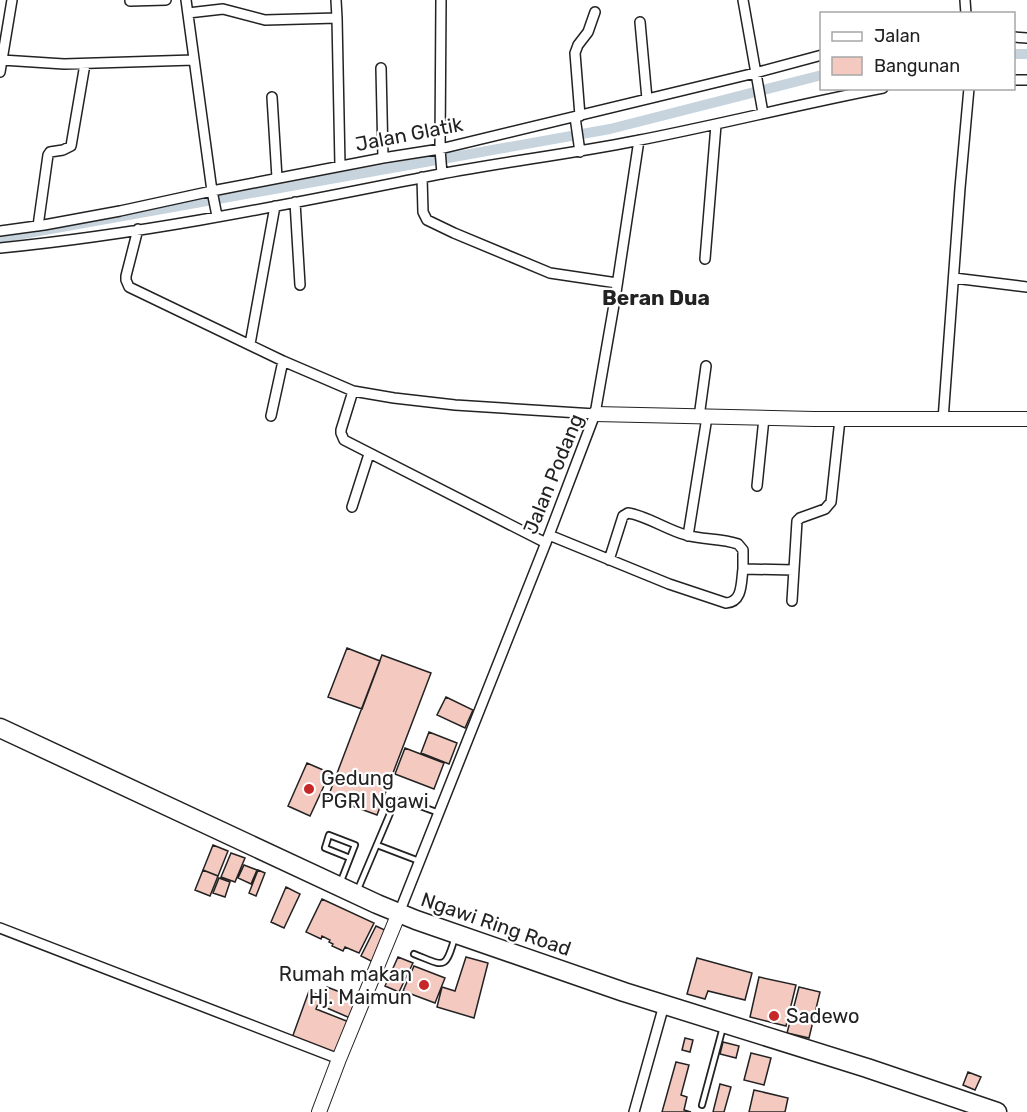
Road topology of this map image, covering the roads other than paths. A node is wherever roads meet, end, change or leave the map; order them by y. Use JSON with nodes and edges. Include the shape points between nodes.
{"nodes":[{"id":1,"x":12,"y":0,"type":"edge"},
{"id":2,"x":166,"y":0,"type":"edge"},
{"id":3,"x":186,"y":0,"type":"edge"},
{"id":4,"x":336,"y":0,"type":"edge"},
{"id":5,"x":441,"y":0,"type":"edge"},
{"id":6,"x":743,"y":0,"type":"edge"},
{"id":7,"x":130,"y":1,"type":"edge"},
{"id":8,"x":595,"y":12,"type":"dead end"},
{"id":9,"x":188,"y":13,"type":"junction"},
{"id":10,"x":337,"y":18,"type":"junction"},
{"id":11,"x":640,"y":22,"type":"dead end"},
{"id":12,"x":820,"y":56,"type":"edge"},
{"id":13,"x":2,"y":60,"type":"junction"},
{"id":14,"x":194,"y":60,"type":"junction"},
{"id":15,"x":86,"y":64,"type":"junction"},
{"id":16,"x":381,"y":68,"type":"dead end"},
{"id":17,"x":0,"y":72,"type":"edge"},
{"id":18,"x":755,"y":73,"type":"junction"},
{"id":19,"x":875,"y":90,"type":"edge"},
{"id":20,"x":969,"y":90,"type":"edge"},
{"id":21,"x":272,"y":97,"type":"dead end"},
{"id":22,"x":646,"y":99,"type":"junction"},
{"id":23,"x":763,"y":114,"type":"junction"},
{"id":24,"x":577,"y":120,"type":"junction"},
{"id":25,"x":716,"y":124,"type":"junction"},
{"id":26,"x":639,"y":140,"type":"junction"},
{"id":27,"x":440,"y":151,"type":"junction"},
{"id":28,"x":580,"y":152,"type":"junction"},
{"id":29,"x":384,"y":158,"type":"junction"},
{"id":30,"x":340,"y":166,"type":"junction"},
{"id":31,"x":441,"y":170,"type":"junction"},
{"id":32,"x":422,"y":177,"type":"junction"},
{"id":33,"x":277,"y":178,"type":"junction"},
{"id":34,"x":212,"y":194,"type":"junction"},
{"id":35,"x":295,"y":202,"type":"junction"},
{"id":36,"x":275,"y":206,"type":"junction"},
{"id":37,"x":216,"y":212,"type":"junction"},
{"id":38,"x":120,"y":213,"type":"junction"},
{"id":39,"x":42,"y":226,"type":"junction"},
{"id":40,"x":122,"y":228,"type":"junction"},
{"id":41,"x":138,"y":229,"type":"junction"},
{"id":42,"x":0,"y":231,"type":"edge"},
{"id":43,"x":45,"y":241,"type":"junction"},
{"id":44,"x":0,"y":248,"type":"edge"},
{"id":45,"x":705,"y":259,"type":"dead end"},
{"id":46,"x":954,"y":278,"type":"junction"},
{"id":47,"x":617,"y":284,"type":"junction"},
{"id":48,"x":300,"y":285,"type":"dead end"},
{"id":49,"x":1027,"y":287,"type":"edge"},
{"id":50,"x":250,"y":345,"type":"junction"},
{"id":51,"x":283,"y":361,"type":"junction"},
{"id":52,"x":706,"y":366,"type":"dead end"},
{"id":53,"x":354,"y":391,"type":"junction"},
{"id":54,"x":595,"y":414,"type":"junction"},
{"id":55,"x":271,"y":416,"type":"dead end"},
{"id":56,"x":703,"y":417,"type":"junction"},
{"id":57,"x":764,"y":418,"type":"junction"},
{"id":58,"x":840,"y":419,"type":"junction"},
{"id":59,"x":1027,"y":419,"type":"edge"},
{"id":60,"x":943,"y":420,"type":"junction"},
{"id":61,"x":369,"y":454,"type":"junction"},
{"id":62,"x":757,"y":486,"type":"dead end"},
{"id":63,"x":352,"y":507,"type":"dead end"},
{"id":64,"x":688,"y":536,"type":"junction"},
{"id":65,"x":548,"y":539,"type":"junction"},
{"id":66,"x":609,"y":560,"type":"junction"},
{"id":67,"x":743,"y":568,"type":"junction"},
{"id":68,"x":794,"y":570,"type":"junction"},
{"id":69,"x":792,"y":601,"type":"dead end"},
{"id":70,"x":0,"y":729,"type":"edge"},
{"id":71,"x":439,"y":813,"type":"junction"},
{"id":72,"x":377,"y":845,"type":"junction"},
{"id":73,"x":350,"y":858,"type":"junction"},
{"id":74,"x":420,"y":862,"type":"junction"},
{"id":75,"x":338,"y":886,"type":"junction"},
{"id":76,"x":356,"y":894,"type":"junction"},
{"id":77,"x":399,"y":913,"type":"junction"},
{"id":78,"x":0,"y":928,"type":"edge"},
{"id":79,"x":456,"y":934,"type":"junction"},
{"id":80,"x":414,"y":954,"type":"dead end"},
{"id":81,"x":664,"y":1005,"type":"junction"},
{"id":82,"x":724,"y":1024,"type":"junction"},
{"id":83,"x":339,"y":1059,"type":"junction"},
{"id":84,"x":702,"y":1105,"type":"dead end"},
{"id":85,"x":319,"y":1112,"type":"edge"},
{"id":86,"x":634,"y":1112,"type":"edge"},
{"id":87,"x":997,"y":1112,"type":"edge"}],
"edges":[{"from":1,"to":13,"type":"street"},
{"from":2,"to":7,"type":"street"},
{"from":3,"to":9,"type":"street"},
{"from":4,"to":10,"type":"street"},
{"from":5,"to":27,"type":"street"},
{"from":6,"to":18,"type":"street"},
{"from":8,"to":24,"type":"street","via":[[575,53]]},
{"from":9,"to":10,"type":"street","via":[[223,9],[265,20]]},
{"from":9,"to":14,"type":"street"},
{"from":10,"to":30,"type":"street"},
{"from":11,"to":22,"type":"street"},
{"from":12,"to":18,"type":"street","name":"Jalan Glatik"},
{"from":13,"to":15,"type":"street"},
{"from":13,"to":17,"type":"street"},
{"from":14,"to":15,"type":"street"},
{"from":14,"to":34,"type":"street"},
{"from":15,"to":39,"type":"street","via":[[71,146],[48,155]]},
{"from":16,"to":29,"type":"street"},
{"from":18,"to":22,"type":"street","name":"Jalan Glatik"},
{"from":18,"to":23,"type":"street"},
{"from":19,"to":23,"type":"street"},
{"from":20,"to":46,"type":"street"},
{"from":21,"to":33,"type":"street"},
{"from":22,"to":24,"type":"street","name":"Jalan Glatik"},
{"from":23,"to":25,"type":"street"},
{"from":24,"to":27,"type":"street","name":"Jalan Glatik"},
{"from":24,"to":28,"type":"street"},
{"from":25,"to":26,"type":"street"},
{"from":25,"to":45,"type":"street"},
{"from":26,"to":28,"type":"street"},
{"from":26,"to":47,"type":"street"},
{"from":27,"to":29,"type":"street","name":"Jalan Glatik"},
{"from":27,"to":31,"type":"street"},
{"from":28,"to":31,"type":"street"},
{"from":29,"to":30,"type":"street","name":"Jalan Glatik"},
{"from":30,"to":33,"type":"street","name":"Jalan Glatik"},
{"from":31,"to":32,"type":"street"},
{"from":32,"to":35,"type":"street"},
{"from":32,"to":47,"type":"street","via":[[423,212],[427,220],[550,273]]},
{"from":33,"to":34,"type":"street","name":"Jalan Glatik"},
{"from":34,"to":37,"type":"street"},
{"from":34,"to":38,"type":"street","name":"Jalan Glatik"},
{"from":35,"to":36,"type":"street"},
{"from":35,"to":48,"type":"street"},
{"from":36,"to":37,"type":"street"},
{"from":36,"to":50,"type":"street"},
{"from":37,"to":41,"type":"street"},
{"from":38,"to":39,"type":"street","name":"Jalan Glatik"},
{"from":38,"to":40,"type":"street"},
{"from":39,"to":42,"type":"street","name":"Jalan Glatik"},
{"from":39,"to":43,"type":"street"},
{"from":40,"to":41,"type":"street"},
{"from":40,"to":43,"type":"street"},
{"from":41,"to":50,"type":"street","via":[[126,276],[129,287]]},
{"from":43,"to":44,"type":"street"},
{"from":46,"to":49,"type":"street"},
{"from":46,"to":60,"type":"street"},
{"from":47,"to":54,"type":"street"},
{"from":50,"to":51,"type":"street"},
{"from":51,"to":53,"type":"street"},
{"from":51,"to":55,"type":"street"},
{"from":52,"to":56,"type":"street"},
{"from":53,"to":54,"type":"street","via":[[455,405]]},
{"from":53,"to":61,"type":"street","via":[[340,433],[344,440]]},
{"from":54,"to":56,"type":"street","name":"Jalan Podang"},
{"from":54,"to":65,"type":"street","name":"Jalan Podang"},
{"from":56,"to":57,"type":"street","name":"Jalan Podang"},
{"from":56,"to":64,"type":"street"},
{"from":57,"to":58,"type":"street","name":"Jalan Podang"},
{"from":57,"to":62,"type":"street"},
{"from":58,"to":60,"type":"street","name":"Jalan Podang"},
{"from":58,"to":68,"type":"street","via":[[831,502],[825,509],[797,520]]},
{"from":59,"to":60,"type":"street","name":"Jalan Podang"},
{"from":61,"to":63,"type":"street"},
{"from":61,"to":65,"type":"street"},
{"from":64,"to":66,"type":"street","via":[[628,513],[623,516]]},
{"from":64,"to":67,"type":"street","via":[[738,544],[743,550]]},
{"from":65,"to":66,"type":"street"},
{"from":65,"to":71,"type":"street","name":"Jalan Podang"},
{"from":66,"to":67,"type":"street","via":[[726,603],[734,603],[738,598]]},
{"from":67,"to":68,"type":"street"},
{"from":68,"to":69,"type":"street"},
{"from":70,"to":75,"type":"highway","name":"Ngawi Ring Road"},
{"from":71,"to":72,"type":"lane","via":[[398,800]]},
{"from":71,"to":74,"type":"street","name":"Jalan Podang"},
{"from":72,"to":74,"type":"lane"},
{"from":72,"to":76,"type":"lane"},
{"from":73,"to":73,"type":"lane","via":[[355,845],[329,836],[325,848]]},
{"from":73,"to":75,"type":"lane"},
{"from":74,"to":77,"type":"street","name":"Jalan Podang"},
{"from":75,"to":76,"type":"highway","name":"Ngawi Ring Road"},
{"from":76,"to":77,"type":"highway","name":"Ngawi Ring Road"},
{"from":77,"to":79,"type":"highway","name":"Ngawi Ring Road"},
{"from":77,"to":83,"type":"street"},
{"from":78,"to":83,"type":"street"},
{"from":79,"to":80,"type":"lane","via":[[444,963]]},
{"from":79,"to":81,"type":"highway","name":"Ngawi Ring Road"},
{"from":81,"to":82,"type":"highway","name":"Ngawi Ring Road"},
{"from":81,"to":86,"type":"street"},
{"from":82,"to":84,"type":"lane"},
{"from":82,"to":87,"type":"highway","name":"Ngawi Ring Road"},
{"from":83,"to":85,"type":"street"}]}
